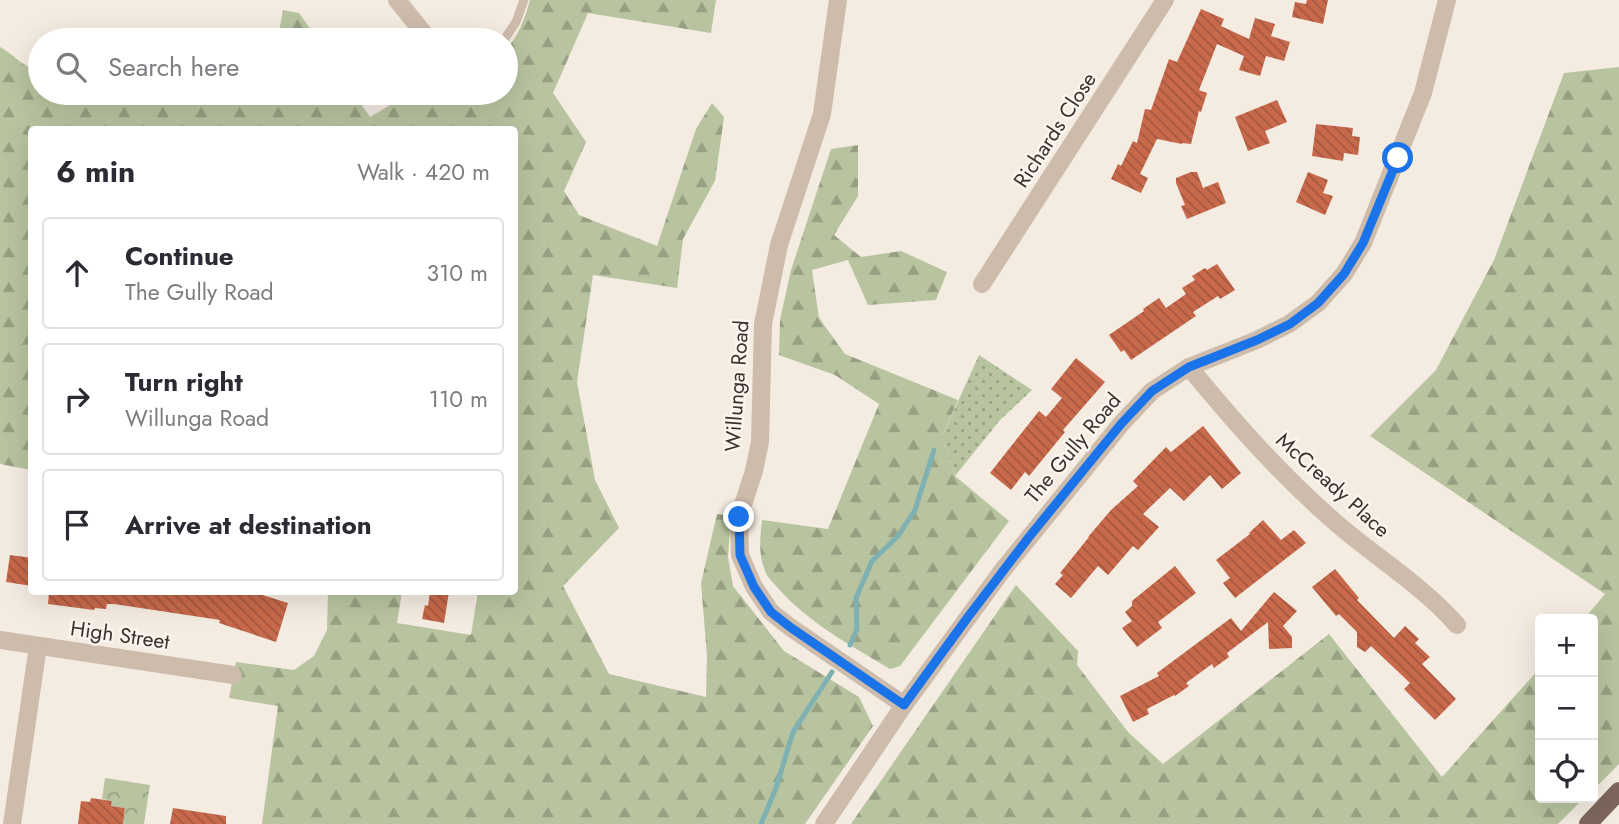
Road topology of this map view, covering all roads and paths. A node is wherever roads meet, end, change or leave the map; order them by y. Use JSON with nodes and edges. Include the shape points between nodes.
{"nodes":[{"id":1,"x":397,"y":0,"type":"edge"},
{"id":2,"x":524,"y":0,"type":"edge"},
{"id":3,"x":838,"y":0,"type":"edge"},
{"id":4,"x":1165,"y":0,"type":"edge"},
{"id":5,"x":1447,"y":0,"type":"edge"},
{"id":6,"x":419,"y":28,"type":"edge"},
{"id":7,"x":512,"y":28,"type":"edge"},
{"id":8,"x":982,"y":284,"type":"dead end"},
{"id":9,"x":1189,"y":367,"type":"junction"},
{"id":10,"x":1457,"y":625,"type":"dead end"},
{"id":11,"x":0,"y":640,"type":"edge"},
{"id":12,"x":38,"y":646,"type":"junction"},
{"id":13,"x":233,"y":675,"type":"dead end"},
{"id":14,"x":904,"y":705,"type":"junction"},
{"id":15,"x":1619,"y":791,"type":"edge"},
{"id":16,"x":12,"y":824,"type":"edge"},
{"id":17,"x":824,"y":824,"type":"edge"},
{"id":18,"x":1588,"y":824,"type":"edge"}],
"edges":[{"from":1,"to":6,"type":"street"},
{"from":2,"to":7,"type":"lane"},
{"from":3,"to":14,"type":"street","name":"Willunga Road","via":[[821,114],[779,245],[763,324],[760,442],[739,517],[740,555],[771,612]]},
{"from":4,"to":8,"type":"street","name":"Richards Close"},
{"from":5,"to":9,"type":"street","name":"The Gully Road","via":[[1423,93],[1363,243],[1344,274],[1318,303],[1290,324]]},
{"from":9,"to":10,"type":"street","name":"McCready Place","via":[[1281,472],[1336,523],[1440,605]]},
{"from":9,"to":14,"type":"street","name":"The Gully Road","via":[[1152,391],[1121,424],[1007,565]]},
{"from":11,"to":12,"type":"street","name":"High Street"},
{"from":12,"to":13,"type":"street","name":"High Street"},
{"from":12,"to":16,"type":"street"},
{"from":14,"to":17,"type":"street","name":"The Gully Road"},
{"from":15,"to":18,"type":"main road"}]}
